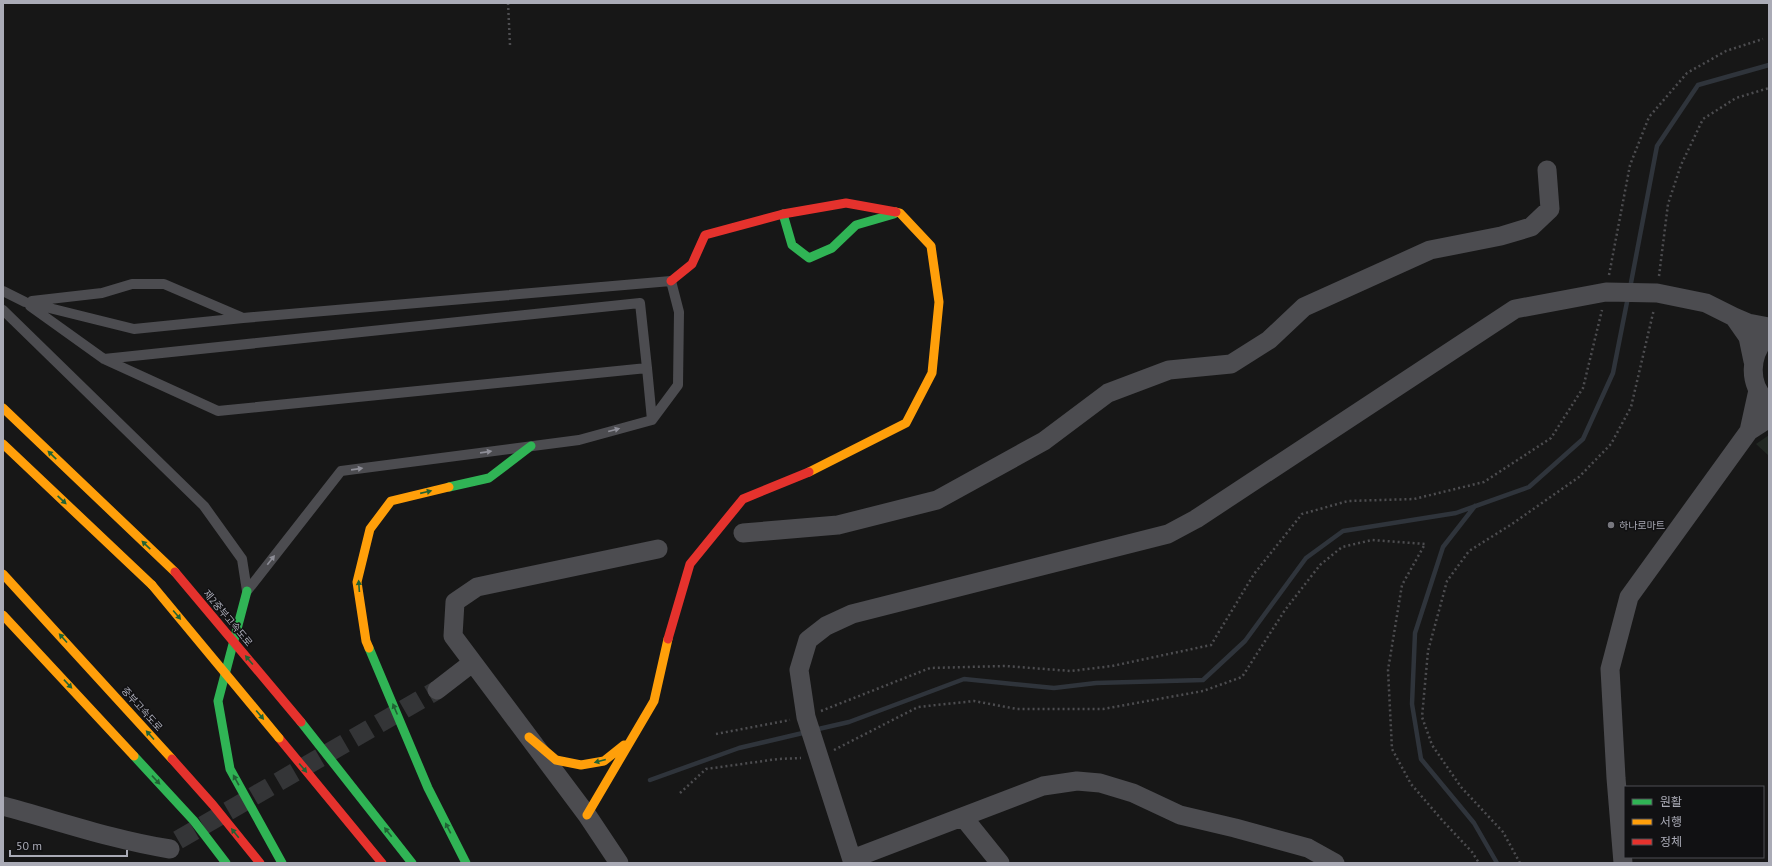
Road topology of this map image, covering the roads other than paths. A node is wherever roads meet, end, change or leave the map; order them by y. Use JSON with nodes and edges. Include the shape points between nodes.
{"nodes":[{"id":1,"x":1546,"y":170,"type":"dead end"},
{"id":2,"x":900,"y":213,"type":"junction"},
{"id":3,"x":783,"y":214,"type":"junction"},
{"id":4,"x":671,"y":281,"type":"junction"},
{"id":5,"x":3,"y":291,"type":"edge"},
{"id":6,"x":25,"y":302,"type":"junction"},
{"id":7,"x":3,"y":310,"type":"edge"},
{"id":8,"x":1734,"y":317,"type":"junction"},
{"id":9,"x":243,"y":318,"type":"junction"},
{"id":10,"x":1769,"y":327,"type":"edge"},
{"id":11,"x":1769,"y":335,"type":"edge"},
{"id":12,"x":104,"y":359,"type":"junction"},
{"id":13,"x":1754,"y":361,"type":"junction"},
{"id":14,"x":648,"y":368,"type":"junction"},
{"id":15,"x":1763,"y":396,"type":"edge"},
{"id":16,"x":3,"y":408,"type":"edge"},
{"id":17,"x":1769,"y":418,"type":"edge"},
{"id":18,"x":652,"y":420,"type":"junction"},
{"id":19,"x":1749,"y":431,"type":"junction"},
{"id":20,"x":3,"y":444,"type":"edge"},
{"id":21,"x":531,"y":446,"type":"junction"},
{"id":22,"x":743,"y":533,"type":"dead end"},
{"id":23,"x":658,"y":549,"type":"dead end"},
{"id":24,"x":3,"y":574,"type":"edge"},
{"id":25,"x":246,"y":591,"type":"junction"},
{"id":26,"x":3,"y":615,"type":"edge"},
{"id":27,"x":472,"y":663,"type":"junction"},
{"id":28,"x":437,"y":690,"type":"tunnel mouth"},
{"id":29,"x":529,"y":737,"type":"junction"},
{"id":30,"x":631,"y":740,"type":"junction"},
{"id":31,"x":3,"y":806,"type":"edge"},
{"id":32,"x":587,"y":815,"type":"junction"},
{"id":33,"x":963,"y":816,"type":"junction"},
{"id":34,"x":169,"y":851,"type":"tunnel mouth"},
{"id":35,"x":853,"y":861,"type":"edge"},
{"id":36,"x":226,"y":863,"type":"edge"},
{"id":37,"x":260,"y":863,"type":"edge"},
{"id":38,"x":282,"y":863,"type":"edge"},
{"id":39,"x":382,"y":863,"type":"edge"},
{"id":40,"x":412,"y":863,"type":"edge"},
{"id":41,"x":466,"y":863,"type":"edge"},
{"id":42,"x":619,"y":863,"type":"edge"},
{"id":43,"x":1000,"y":863,"type":"edge"},
{"id":44,"x":1335,"y":863,"type":"edge"},
{"id":45,"x":1623,"y":863,"type":"edge"}],
"edges":[{"from":1,"to":22,"type":"street","via":[[1550,209],[1531,227],[1501,236],[1430,250],[1304,307],[1270,340],[1231,364],[1169,370],[1108,393],[1044,441],[937,500],[838,526]]},
{"from":2,"to":3,"type":"highway","via":[[846,203]]},
{"from":2,"to":3,"type":"highway","via":[[856,224],[832,248],[809,258],[792,245]]},
{"from":2,"to":30,"type":"highway","via":[[931,246],[939,302],[932,373],[906,422],[852,451],[743,499],[704,546],[690,564],[669,632],[654,701]]},
{"from":3,"to":4,"type":"highway","via":[[705,235],[692,264]]},
{"from":4,"to":9,"type":"lane"},
{"from":4,"to":18,"type":"lane","via":[[679,312],[678,385]]},
{"from":5,"to":6,"type":"lane"},
{"from":6,"to":9,"type":"lane","via":[[134,329]]},
{"from":6,"to":9,"type":"lane","via":[[102,293],[132,284],[164,284]]},
{"from":6,"to":12,"type":"lane"},
{"from":7,"to":25,"type":"lane","via":[[204,506],[242,559]]},
{"from":8,"to":10,"type":"street"},
{"from":8,"to":13,"type":"street","via":[[1748,337]]},
{"from":8,"to":35,"type":"street","via":[[1706,304],[1657,293],[1606,292],[1515,309],[1196,519],[1168,534],[852,614],[826,626],[808,640],[799,670],[806,717]]},
{"from":11,"to":13,"type":"street","via":[[1758,347]]},
{"from":12,"to":14,"type":"lane","via":[[218,411]]},
{"from":12,"to":14,"type":"lane","via":[[640,304]]},
{"from":13,"to":15,"type":"street","via":[[1753,376]]},
{"from":14,"to":18,"type":"lane"},
{"from":15,"to":19,"type":"street"},
{"from":40,"to":16,"type":"highway","name":"제2중부고속도로","one_way":true,"bridge":true,"via":[[301,722],[175,572]]},
{"from":17,"to":19,"type":"street"},
{"from":21,"to":18,"type":"lane","one_way":true,"via":[[579,440]]},
{"from":19,"to":45,"type":"street","via":[[1629,597],[1610,669]]},
{"from":20,"to":39,"type":"highway","one_way":true,"bridge":true,"via":[[152,585]]},
{"from":25,"to":21,"type":"lane","one_way":true,"via":[[341,471]]},
{"from":41,"to":21,"type":"highway","one_way":true,"via":[[428,788],[366,641],[358,582],[370,529],[391,501],[489,478]]},
{"from":23,"to":27,"type":"street","via":[[477,587],[455,602],[453,636]]},
{"from":37,"to":24,"type":"highway","name":"중부고속도로","one_way":true,"via":[[213,805]]},
{"from":38,"to":25,"type":"highway","one_way":true,"via":[[230,769],[218,701]]},
{"from":26,"to":36,"type":"highway","one_way":true,"via":[[194,821]]},
{"from":27,"to":28,"type":"street"},
{"from":27,"to":29,"type":"street"},
{"from":30,"to":29,"type":"highway","one_way":true,"via":[[604,761],[581,765],[556,760]]},
{"from":29,"to":32,"type":"street"},
{"from":30,"to":32,"type":"highway"},
{"from":31,"to":34,"type":"street","via":[[58,820],[118,840]]},
{"from":32,"to":42,"type":"street"},
{"from":33,"to":35,"type":"street"},
{"from":33,"to":43,"type":"street"},
{"from":33,"to":44,"type":"street","via":[[1043,786],[1077,780],[1100,783],[1133,793],[1180,815],[1308,848]]}]}
